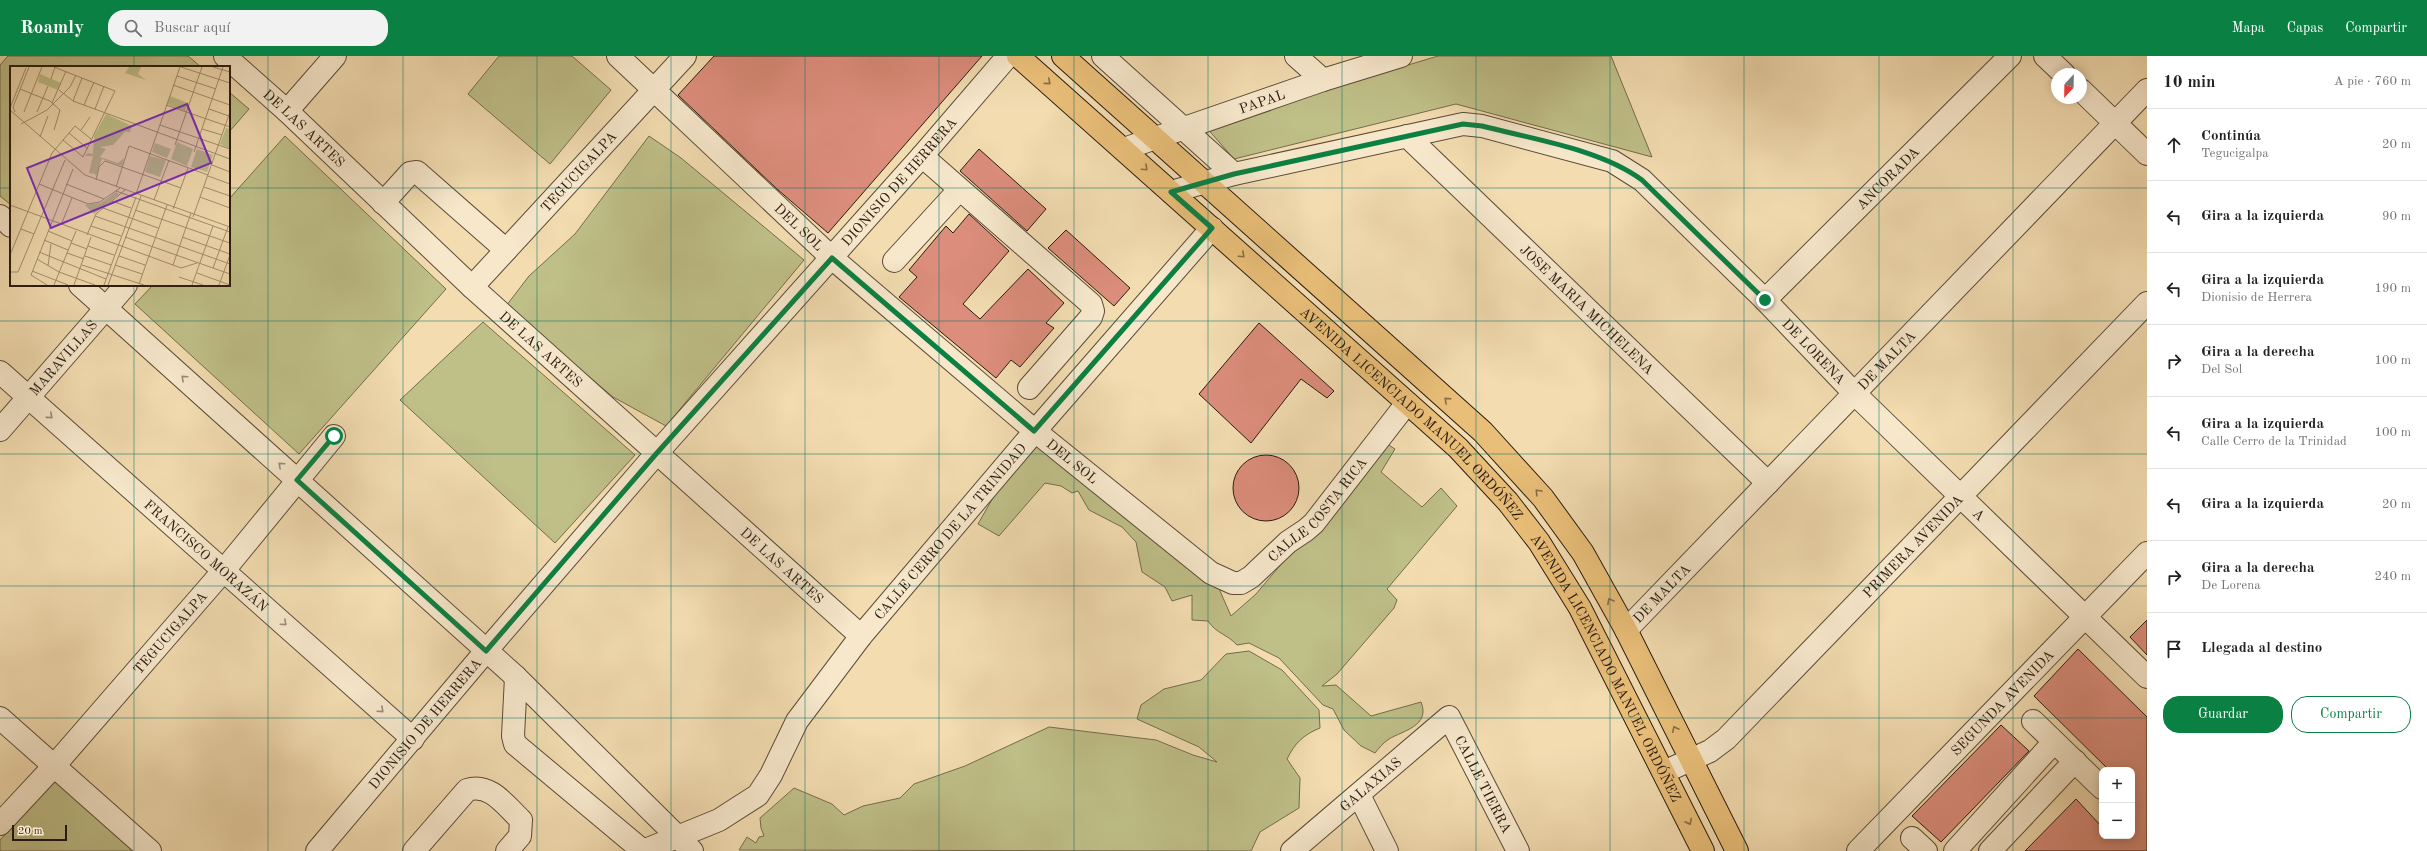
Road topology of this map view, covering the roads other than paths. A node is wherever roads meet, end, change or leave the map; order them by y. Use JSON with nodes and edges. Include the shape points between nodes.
{"nodes":[{"id":1,"x":225,"y":56,"type":"edge"},
{"id":2,"x":336,"y":56,"type":"edge"},
{"id":3,"x":618,"y":56,"type":"edge"},
{"id":4,"x":685,"y":56,"type":"edge"},
{"id":5,"x":1008,"y":56,"type":"edge"},
{"id":6,"x":1018,"y":56,"type":"edge"},
{"id":7,"x":1063,"y":56,"type":"edge"},
{"id":8,"x":1103,"y":56,"type":"edge"},
{"id":9,"x":1296,"y":56,"type":"edge"},
{"id":10,"x":1401,"y":56,"type":"edge"},
{"id":11,"x":2010,"y":56,"type":"edge"},
{"id":12,"x":2045,"y":56,"type":"edge"},
{"id":13,"x":2058,"y":68,"type":"edge"},
{"id":14,"x":1323,"y":80,"type":"junction"},
{"id":15,"x":654,"y":90,"type":"junction"},
{"id":16,"x":2147,"y":90,"type":"edge"},
{"id":17,"x":2087,"y":96,"type":"edge"},
{"id":18,"x":287,"y":111,"type":"junction"},
{"id":19,"x":2116,"y":124,"type":"junction"},
{"id":20,"x":1185,"y":128,"type":"junction"},
{"id":21,"x":1407,"y":136,"type":"junction"},
{"id":22,"x":1155,"y":138,"type":"junction"},
{"id":23,"x":1124,"y":149,"type":"junction"},
{"id":24,"x":2147,"y":154,"type":"edge"},
{"id":25,"x":922,"y":156,"type":"junction"},
{"id":26,"x":1234,"y":174,"type":"junction"},
{"id":27,"x":1206,"y":182,"type":"junction"},
{"id":28,"x":959,"y":190,"type":"junction"},
{"id":29,"x":1171,"y":192,"type":"junction"},
{"id":30,"x":383,"y":203,"type":"junction"},
{"id":31,"x":0,"y":216,"type":"edge"},
{"id":32,"x":10,"y":225,"type":"edge"},
{"id":33,"x":1212,"y":228,"type":"junction"},
{"id":34,"x":506,"y":250,"type":"junction"},
{"id":35,"x":832,"y":258,"type":"junction"},
{"id":36,"x":894,"y":261,"type":"dead end"},
{"id":37,"x":81,"y":286,"type":"edge"},
{"id":38,"x":125,"y":286,"type":"edge"},
{"id":39,"x":472,"y":287,"type":"junction"},
{"id":40,"x":1765,"y":300,"type":"junction"},
{"id":41,"x":2147,"y":303,"type":"edge"},
{"id":42,"x":106,"y":308,"type":"junction"},
{"id":43,"x":0,"y":372,"type":"edge"},
{"id":44,"x":1030,"y":388,"type":"dead end"},
{"id":45,"x":1855,"y":394,"type":"junction"},
{"id":46,"x":29,"y":398,"type":"junction"},
{"id":47,"x":1407,"y":403,"type":"junction"},
{"id":48,"x":0,"y":430,"type":"edge"},
{"id":49,"x":1034,"y":431,"type":"junction"},
{"id":50,"x":334,"y":436,"type":"dead end"},
{"id":51,"x":656,"y":454,"type":"junction"},
{"id":52,"x":297,"y":480,"type":"junction"},
{"id":53,"x":1768,"y":483,"type":"junction"},
{"id":54,"x":1961,"y":496,"type":"junction"},
{"id":55,"x":2147,"y":553,"type":"edge"},
{"id":56,"x":225,"y":569,"type":"junction"},
{"id":57,"x":1210,"y":573,"type":"joint"},
{"id":58,"x":2086,"y":618,"type":"junction"},
{"id":59,"x":1626,"y":630,"type":"junction"},
{"id":60,"x":861,"y":636,"type":"junction"},
{"id":61,"x":486,"y":651,"type":"junction"},
{"id":62,"x":516,"y":677,"type":"junction"},
{"id":63,"x":2147,"y":677,"type":"edge"},
{"id":64,"x":1448,"y":717,"type":"joint"},
{"id":65,"x":0,"y":718,"type":"edge"},
{"id":66,"x":2033,"y":721,"type":"dead end"},
{"id":67,"x":413,"y":738,"type":"junction"},
{"id":68,"x":2054,"y":742,"type":"junction"},
{"id":69,"x":1691,"y":760,"type":"junction"},
{"id":70,"x":2075,"y":761,"type":"junction"},
{"id":71,"x":54,"y":766,"type":"junction"},
{"id":72,"x":1664,"y":772,"type":"junction"},
{"id":73,"x":2099,"y":785,"type":"edge"},
{"id":74,"x":1359,"y":795,"type":"junction"},
{"id":75,"x":0,"y":824,"type":"edge"},
{"id":76,"x":685,"y":844,"type":"edge"},
{"id":77,"x":150,"y":851,"type":"edge"},
{"id":78,"x":318,"y":851,"type":"edge"},
{"id":79,"x":414,"y":851,"type":"edge"},
{"id":80,"x":507,"y":851,"type":"edge"},
{"id":81,"x":643,"y":851,"type":"edge"},
{"id":82,"x":1292,"y":851,"type":"edge"},
{"id":83,"x":1387,"y":851,"type":"edge"},
{"id":84,"x":1518,"y":851,"type":"edge"},
{"id":85,"x":1703,"y":851,"type":"edge"},
{"id":86,"x":1737,"y":851,"type":"edge"},
{"id":87,"x":1858,"y":851,"type":"edge"},
{"id":88,"x":1955,"y":851,"type":"edge"},
{"id":89,"x":1990,"y":851,"type":"edge"}],
"edges":[{"from":1,"to":18,"type":"street","name":"DE LAS ARTES"},
{"from":2,"to":18,"type":"street"},
{"from":3,"to":15,"type":"street","name":"DEL SOL"},
{"from":4,"to":15,"type":"street","name":"TEGUCIGALPA"},
{"from":5,"to":25,"type":"street","name":"DIONISIO DE HERRERA"},
{"from":6,"to":23,"type":"main road","name":"AVENIDA LICENCIADO MANUEL ORDÓÑEZ","one_way":true},
{"from":7,"to":22,"type":"main road","name":"AVENIDA LICENCIADO MANUEL ORDÓÑEZ"},
{"from":8,"to":20,"type":"street"},
{"from":9,"to":14,"type":"street"},
{"from":10,"to":14,"type":"street","name":"PAPAL"},
{"from":11,"to":40,"type":"street","name":"ANCORADA"},
{"from":12,"to":13,"type":"street"},
{"from":14,"to":20,"type":"street","name":"PAPAL"},
{"from":15,"to":34,"type":"street","name":"TEGUCIGALPA"},
{"from":15,"to":35,"type":"street","name":"DEL SOL"},
{"from":16,"to":19,"type":"street","name":"DE MALTA"},
{"from":17,"to":19,"type":"street"},
{"from":18,"to":30,"type":"street","name":"DE LAS ARTES"},
{"from":19,"to":24,"type":"street"},
{"from":19,"to":45,"type":"street","name":"DE MALTA"},
{"from":20,"to":22,"type":"street","name":"PAPAL"},
{"from":20,"to":26,"type":"street"},
{"from":21,"to":26,"type":"street","name":"DE LORENA"},
{"from":21,"to":40,"type":"street","name":"DE LORENA","via":[[1463,124],[1482,126],[1612,161],[1642,180]]},
{"from":21,"to":53,"type":"street","name":"JOSE MARIA MICHELENA"},
{"from":22,"to":23,"type":"street","name":"PAPAL"},
{"from":22,"to":27,"type":"main road","name":"AVENIDA LICENCIADO MANUEL ORDÓÑEZ"},
{"from":23,"to":29,"type":"main road","name":"AVENIDA LICENCIADO MANUEL ORDÓÑEZ","one_way":true},
{"from":25,"to":28,"type":"street"},
{"from":25,"to":35,"type":"street","name":"DIONISIO DE HERRERA"},
{"from":26,"to":27,"type":"street","name":"DE LORENA"},
{"from":27,"to":29,"type":"street","name":"DE LORENA"},
{"from":59,"to":27,"type":"main road","name":"AVENIDA LICENCIADO MANUEL ORDÓÑEZ","one_way":true,"via":[[1583,553],[1543,498],[1483,432]]},
{"from":28,"to":36,"type":"street"},
{"from":28,"to":44,"type":"street","via":[[1090,304],[1093,311],[1091,317]]},
{"from":29,"to":33,"type":"main road","name":"AVENIDA LICENCIADO MANUEL ORDÓÑEZ"},
{"from":30,"to":34,"type":"street","via":[[410,173],[417,172]]},
{"from":30,"to":39,"type":"street","name":"DE LAS ARTES"},
{"from":31,"to":32,"type":"street"},
{"from":33,"to":47,"type":"main road","name":"AVENIDA LICENCIADO MANUEL ORDÓÑEZ","one_way":true},
{"from":33,"to":49,"type":"street","name":"CALLE CERRO DE LA TRINIDAD"},
{"from":34,"to":39,"type":"street","name":"TEGUCIGALPA"},
{"from":35,"to":49,"type":"street","name":"DEL SOL"},
{"from":35,"to":51,"type":"street","name":"DIONISIO DE HERRERA"},
{"from":37,"to":42,"type":"street"},
{"from":38,"to":42,"type":"street","name":"MARAVILLAS"},
{"from":39,"to":51,"type":"street","name":"DE LAS ARTES"},
{"from":40,"to":45,"type":"street","name":"DE LORENA"},
{"from":41,"to":54,"type":"street","name":"PRIMERA AVENIDA"},
{"from":42,"to":46,"type":"street","name":"MARAVILLAS"},
{"from":52,"to":42,"type":"street","one_way":true},
{"from":43,"to":46,"type":"street","name":"FRANCISCO MORAZÁN"},
{"from":45,"to":53,"type":"street","name":"DE MALTA"},
{"from":45,"to":54,"type":"street","name":"A"},
{"from":46,"to":48,"type":"street","name":"MARAVILLAS"},
{"from":46,"to":56,"type":"street","name":"FRANCISCO MORAZÁN","one_way":true},
{"from":47,"to":57,"type":"street","name":"CALLE COSTA RICA","via":[[1306,530],[1288,542],[1251,577],[1241,583],[1233,583]]},
{"from":47,"to":72,"type":"main road","name":"AVENIDA LICENCIADO MANUEL ORDÓÑEZ","via":[[1458,448],[1508,502],[1539,542],[1580,608]]},
{"from":49,"to":57,"type":"street","name":"DEL SOL"},
{"from":49,"to":60,"type":"street","name":"CALLE CERRO DE LA TRINIDAD"},
{"from":50,"to":52,"type":"street","name":"TEGUCIGALPA"},
{"from":51,"to":60,"type":"street","name":"DE LAS ARTES"},
{"from":51,"to":61,"type":"street","name":"DIONISIO DE HERRERA"},
{"from":52,"to":56,"type":"street","name":"TEGUCIGALPA"},
{"from":52,"to":61,"type":"street"},
{"from":53,"to":59,"type":"street","name":"DE MALTA"},
{"from":54,"to":58,"type":"street","name":"A"},
{"from":54,"to":69,"type":"street","name":"PRIMERA AVENIDA","via":[[1726,739],[1710,751]]},
{"from":55,"to":58,"type":"street","name":"SEGUNDA AVENIDA"},
{"from":56,"to":67,"type":"street","name":"FRANCISCO MORAZÁN","one_way":true},
{"from":56,"to":71,"type":"street","name":"TEGUCIGALPA"},
{"from":58,"to":63,"type":"street","name":"A"},
{"from":58,"to":87,"type":"street","name":"SEGUNDA AVENIDA"},
{"from":69,"to":59,"type":"main road","name":"AVENIDA LICENCIADO MANUEL ORDÓÑEZ","one_way":true},
{"from":60,"to":76,"type":"street","name":"CALLE CERRO DE LA TRINIDAD","via":[[797,722],[771,775],[758,795]]},
{"from":61,"to":62,"type":"street"},
{"from":61,"to":67,"type":"street","name":"DIONISIO DE HERRERA"},
{"from":62,"to":76,"type":"street"},
{"from":62,"to":81,"type":"street","via":[[513,736],[515,744]]},
{"from":64,"to":74,"type":"street","name":"GALAXIAS"},
{"from":64,"to":84,"type":"street","name":"CALLE TIERRA"},
{"from":65,"to":71,"type":"street"},
{"from":66,"to":68,"type":"street"},
{"from":67,"to":78,"type":"street","name":"DIONISIO DE HERRERA"},
{"from":68,"to":70,"type":"street"},
{"from":68,"to":88,"type":"street"},
{"from":69,"to":72,"type":"street","name":"PRIMERA AVENIDA"},
{"from":69,"to":86,"type":"main road","name":"AVENIDA LICENCIADO MANUEL ORDÓÑEZ"},
{"from":70,"to":73,"type":"street"},
{"from":70,"to":89,"type":"street"},
{"from":71,"to":75,"type":"street","name":"TEGUCIGALPA"},
{"from":71,"to":77,"type":"street"},
{"from":72,"to":85,"type":"main road","name":"AVENIDA LICENCIADO MANUEL ORDÓÑEZ","one_way":true},
{"from":74,"to":82,"type":"street","name":"GALAXIAS"},
{"from":74,"to":83,"type":"street"},
{"from":76,"to":81,"type":"street","name":"CALLE CERRO DE LA TRINIDAD"},
{"from":79,"to":80,"type":"street","via":[[467,790],[475,787],[491,792],[521,820],[520,836]]}]}
